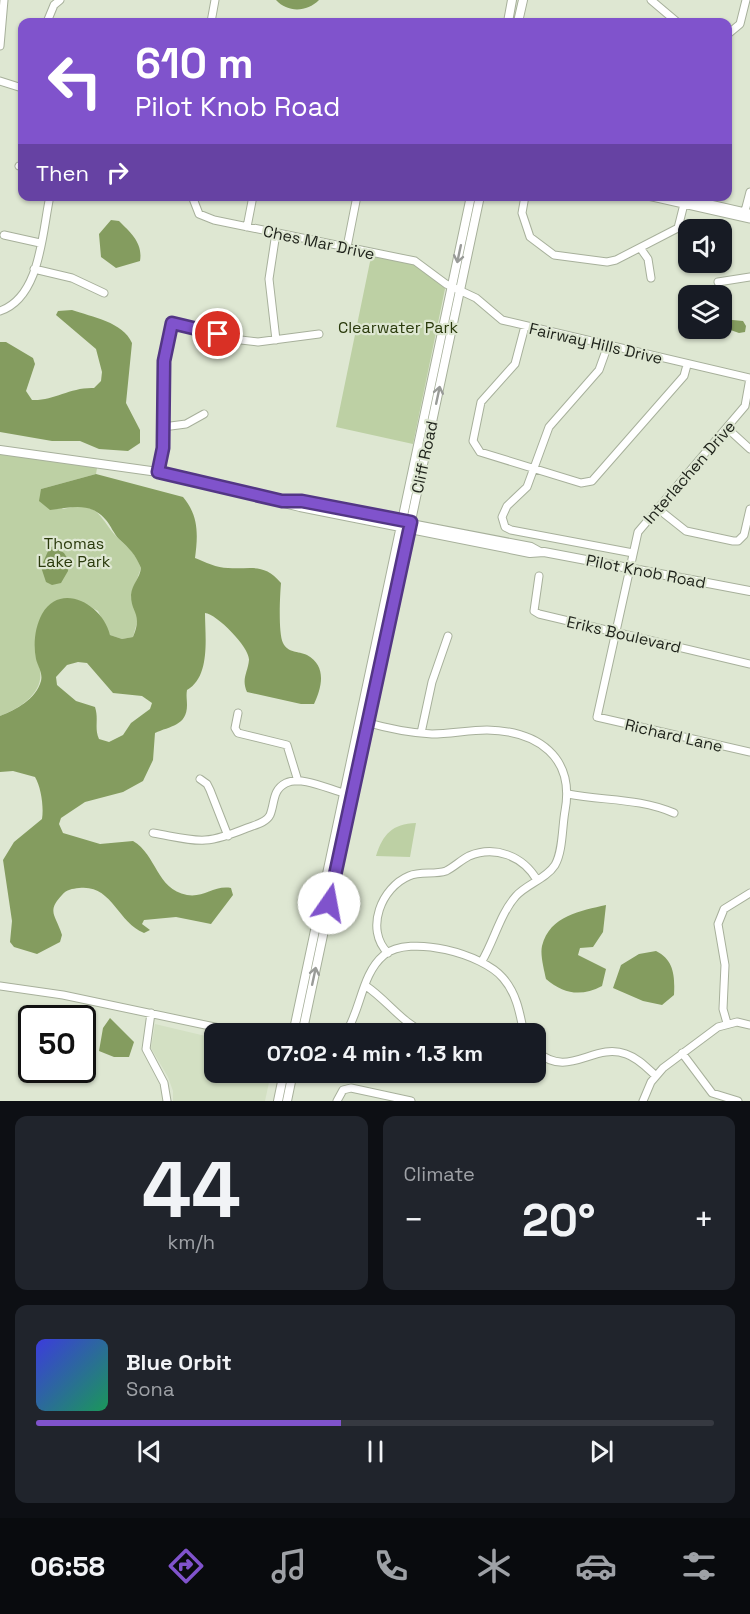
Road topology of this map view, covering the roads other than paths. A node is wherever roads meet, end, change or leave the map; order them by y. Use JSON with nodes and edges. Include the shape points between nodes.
{"nodes":[{"id":1,"x":4,"y":0,"type":"edge"},
{"id":2,"x":60,"y":0,"type":"edge"},
{"id":3,"x":215,"y":0,"type":"edge"},
{"id":4,"x":512,"y":0,"type":"edge"},
{"id":5,"x":523,"y":0,"type":"edge"},
{"id":6,"x":651,"y":0,"type":"edge"},
{"id":7,"x":746,"y":0,"type":"edge"},
{"id":8,"x":49,"y":18,"type":"edge"},
{"id":9,"x":212,"y":18,"type":"edge"},
{"id":10,"x":509,"y":18,"type":"edge"},
{"id":11,"x":519,"y":18,"type":"edge"},
{"id":12,"x":672,"y":18,"type":"edge"},
{"id":13,"x":732,"y":31,"type":"edge"},
{"id":14,"x":0,"y":46,"type":"edge"},
{"id":15,"x":0,"y":81,"type":"edge"},
{"id":16,"x":18,"y":87,"type":"edge"},
{"id":17,"x":750,"y":192,"type":"edge"},
{"id":18,"x":49,"y":201,"type":"edge"},
{"id":19,"x":194,"y":201,"type":"edge"},
{"id":20,"x":252,"y":201,"type":"edge"},
{"id":21,"x":356,"y":201,"type":"edge"},
{"id":22,"x":470,"y":201,"type":"edge"},
{"id":23,"x":479,"y":201,"type":"edge"},
{"id":24,"x":524,"y":201,"type":"edge"},
{"id":25,"x":686,"y":201,"type":"edge"},
{"id":26,"x":690,"y":201,"type":"edge"},
{"id":27,"x":747,"y":215,"type":"edge"},
{"id":28,"x":247,"y":227,"type":"junction"},
{"id":29,"x":276,"y":232,"type":"junction"},
{"id":30,"x":4,"y":235,"type":"dead end"},
{"id":31,"x":40,"y":243,"type":"junction"},
{"id":32,"x":347,"y":247,"type":"junction"},
{"id":33,"x":641,"y":249,"type":"junction"},
{"id":34,"x":34,"y":269,"type":"junction"},
{"id":35,"x":651,"y":278,"type":"dead end"},
{"id":36,"x":750,"y":278,"type":"edge"},
{"id":37,"x":718,"y":282,"type":"dead end"},
{"id":38,"x":456,"y":289,"type":"junction"},
{"id":39,"x":104,"y":293,"type":"dead end"},
{"id":40,"x":0,"y":311,"type":"edge"},
{"id":41,"x":525,"y":326,"type":"junction"},
{"id":42,"x":319,"y":334,"type":"dead end"},
{"id":43,"x":276,"y":340,"type":"junction"},
{"id":44,"x":608,"y":345,"type":"junction"},
{"id":45,"x":687,"y":364,"type":"junction"},
{"id":46,"x":750,"y":378,"type":"edge"},
{"id":47,"x":204,"y":414,"type":"dead end"},
{"id":48,"x":163,"y":427,"type":"junction"},
{"id":49,"x":727,"y":429,"type":"junction"},
{"id":50,"x":750,"y":449,"type":"edge"},
{"id":51,"x":0,"y":450,"type":"edge"},
{"id":52,"x":535,"y":469,"type":"junction"},
{"id":53,"x":158,"y":472,"type":"junction"},
{"id":54,"x":657,"y":508,"type":"junction"},
{"id":55,"x":750,"y":509,"type":"edge"},
{"id":56,"x":405,"y":525,"type":"junction"},
{"id":57,"x":633,"y":554,"type":"junction"},
{"id":58,"x":630,"y":568,"type":"junction"},
{"id":59,"x":539,"y":576,"type":"dead end"},
{"id":60,"x":750,"y":591,"type":"edge"},
{"id":61,"x":617,"y":633,"type":"junction"},
{"id":62,"x":448,"y":636,"type":"dead end"},
{"id":63,"x":750,"y":664,"type":"edge"},
{"id":64,"x":238,"y":713,"type":"dead end"},
{"id":65,"x":597,"y":717,"type":"joint"},
{"id":66,"x":363,"y":721,"type":"junction"},
{"id":67,"x":421,"y":733,"type":"junction"},
{"id":68,"x":750,"y":752,"type":"edge"},
{"id":69,"x":200,"y":779,"type":"dead end"},
{"id":70,"x":298,"y":781,"type":"junction"},
{"id":71,"x":348,"y":794,"type":"junction"},
{"id":72,"x":568,"y":794,"type":"junction"},
{"id":73,"x":674,"y":813,"type":"dead end"},
{"id":74,"x":153,"y":833,"type":"dead end"},
{"id":75,"x":228,"y":836,"type":"junction"},
{"id":76,"x":537,"y":880,"type":"junction"},
{"id":77,"x":750,"y":893,"type":"edge"},
{"id":78,"x":388,"y":952,"type":"junction"},
{"id":79,"x":482,"y":961,"type":"junction"},
{"id":80,"x":0,"y":986,"type":"edge"},
{"id":81,"x":366,"y":986,"type":"junction"},
{"id":82,"x":151,"y":1013,"type":"junction"},
{"id":83,"x":296,"y":1023,"type":"edge"},
{"id":84,"x":304,"y":1023,"type":"edge"},
{"id":85,"x":350,"y":1023,"type":"edge"},
{"id":86,"x":407,"y":1023,"type":"edge"},
{"id":87,"x":522,"y":1023,"type":"edge"},
{"id":88,"x":727,"y":1023,"type":"junction"},
{"id":89,"x":204,"y":1024,"type":"edge"},
{"id":90,"x":750,"y":1025,"type":"edge"},
{"id":91,"x":682,"y":1053,"type":"junction"},
{"id":92,"x":546,"y":1058,"type":"edge"},
{"id":93,"x":656,"y":1076,"type":"junction"},
{"id":94,"x":282,"y":1083,"type":"edge"},
{"id":95,"x":291,"y":1083,"type":"edge"},
{"id":96,"x":167,"y":1101,"type":"edge"},
{"id":97,"x":278,"y":1101,"type":"edge"},
{"id":98,"x":287,"y":1101,"type":"edge"},
{"id":99,"x":337,"y":1101,"type":"edge"},
{"id":100,"x":411,"y":1101,"type":"edge"},
{"id":101,"x":643,"y":1101,"type":"edge"},
{"id":102,"x":738,"y":1101,"type":"edge"}],
"edges":[{"from":1,"to":14,"type":"street"},
{"from":2,"to":8,"type":"street"},
{"from":3,"to":9,"type":"street"},
{"from":4,"to":10,"type":"main road"},
{"from":5,"to":11,"type":"main road"},
{"from":6,"to":12,"type":"street"},
{"from":7,"to":13,"type":"street","via":[[740,24]]},
{"from":15,"to":16,"type":"street"},
{"from":17,"to":27,"type":"street"},
{"from":18,"to":31,"type":"street"},
{"from":19,"to":28,"type":"street","name":"Ches Mar Drive","via":[[199,214]]},
{"from":20,"to":28,"type":"street"},
{"from":21,"to":32,"type":"street"},
{"from":22,"to":38,"type":"main road","name":"Cliff Road","one_way":true},
{"from":23,"to":38,"type":"main road","name":"Cliff Road"},
{"from":24,"to":33,"type":"street","via":[[522,213],[530,237],[554,255],[607,262]]},
{"from":25,"to":33,"type":"street","via":[[678,228]]},
{"from":26,"to":27,"type":"street"},
{"from":28,"to":29,"type":"street","name":"Ches Mar Drive"},
{"from":29,"to":32,"type":"street","name":"Ches Mar Drive"},
{"from":29,"to":43,"type":"street","via":[[268,279]]},
{"from":30,"to":31,"type":"street"},
{"from":31,"to":34,"type":"street"},
{"from":32,"to":38,"type":"street","name":"Ches Mar Drive","via":[[415,261]]},
{"from":33,"to":35,"type":"street","via":[[648,259]]},
{"from":34,"to":39,"type":"street","via":[[72,278]]},
{"from":34,"to":40,"type":"street","via":[[25,293]]},
{"from":36,"to":37,"type":"street"},
{"from":38,"to":41,"type":"street","name":"Fairway Hills Drive","via":[[476,298],[502,320]]},
{"from":38,"to":56,"type":"main road","name":"Cliff Road"},
{"from":41,"to":44,"type":"street","name":"Fairway Hills Drive"},
{"from":41,"to":52,"type":"street","via":[[515,364],[481,402],[472,441],[480,452]]},
{"from":42,"to":43,"type":"street"},
{"from":43,"to":48,"type":"street","via":[[241,340],[172,323],[164,361]]},
{"from":44,"to":45,"type":"street","name":"Fairway Hills Drive"},
{"from":44,"to":52,"type":"street","via":[[599,370],[549,427]]},
{"from":45,"to":46,"type":"street","name":"Fairway Hills Drive"},
{"from":45,"to":52,"type":"street","via":[[684,376],[592,481],[581,483]]},
{"from":46,"to":49,"type":"street","name":"Interlachen Drive","via":[[745,406]]},
{"from":47,"to":48,"type":"street","via":[[186,424]]},
{"from":48,"to":53,"type":"street"},
{"from":49,"to":50,"type":"street"},
{"from":49,"to":54,"type":"street","name":"Interlachen Drive"},
{"from":51,"to":53,"type":"main road","name":"Pilot Knob Road"},
{"from":52,"to":57,"type":"street","via":[[527,487],[502,513],[505,527]]},
{"from":53,"to":56,"type":"main road","name":"Pilot Knob Road"},
{"from":54,"to":55,"type":"street","via":[[686,531],[733,541],[744,535]]},
{"from":54,"to":57,"type":"street","name":"Interlachen Drive","via":[[638,532]]},
{"from":56,"to":58,"type":"main road","name":"Pilot Knob Road","via":[[530,553]]},
{"from":56,"to":66,"type":"main road","name":"Cliff Road"},
{"from":57,"to":58,"type":"street","name":"Interlachen Drive"},
{"from":58,"to":60,"type":"main road","name":"Pilot Knob Road"},
{"from":58,"to":61,"type":"street","name":"Interlachen Drive"},
{"from":59,"to":61,"type":"street","name":"Eriks Boulevard","via":[[534,611]]},
{"from":61,"to":63,"type":"street","name":"Eriks Boulevard"},
{"from":61,"to":65,"type":"street","name":"Interlachen Drive"},
{"from":62,"to":67,"type":"street","via":[[432,682]]},
{"from":64,"to":70,"type":"street","via":[[238,733],[287,745]]},
{"from":65,"to":68,"type":"street","name":"Richard Lane"},
{"from":66,"to":67,"type":"street"},
{"from":66,"to":71,"type":"main road","name":"Cliff Road"},
{"from":67,"to":72,"type":"street","via":[[488,730],[534,740],[559,761],[567,777]]},
{"from":69,"to":75,"type":"street","via":[[207,784]]},
{"from":70,"to":71,"type":"street"},
{"from":70,"to":75,"type":"street","via":[[278,790],[265,821]]},
{"from":71,"to":83,"type":"main road","name":"Cliff Road"},
{"from":84,"to":71,"type":"main road","name":"Cliff Road","one_way":true},
{"from":72,"to":73,"type":"street","via":[[642,801]]},
{"from":72,"to":76,"type":"street","via":[[558,859]]},
{"from":74,"to":75,"type":"street","via":[[204,842]]},
{"from":76,"to":78,"type":"street","via":[[517,859],[492,852],[467,857],[444,871],[406,877],[387,893],[378,912],[379,934]]},
{"from":76,"to":79,"type":"street","via":[[509,905]]},
{"from":77,"to":88,"type":"street","via":[[724,909],[718,924],[725,965],[723,1009]]},
{"from":78,"to":79,"type":"street","via":[[414,945]]},
{"from":78,"to":81,"type":"street","via":[[374,966]]},
{"from":79,"to":87,"type":"street","via":[[510,986]]},
{"from":80,"to":82,"type":"street"},
{"from":81,"to":85,"type":"street"},
{"from":81,"to":86,"type":"street"},
{"from":82,"to":89,"type":"street"},
{"from":82,"to":96,"type":"street","via":[[146,1049],[164,1083]]},
{"from":88,"to":90,"type":"street"},
{"from":88,"to":91,"type":"street"},
{"from":91,"to":93,"type":"street"},
{"from":91,"to":102,"type":"street","via":[[712,1093]]},
{"from":92,"to":93,"type":"street","via":[[565,1063],[604,1052],[621,1052]]},
{"from":93,"to":101,"type":"street"},
{"from":94,"to":97,"type":"main road"},
{"from":95,"to":98,"type":"main road"},
{"from":99,"to":100,"type":"street","via":[[343,1090],[351,1088]]}]}
